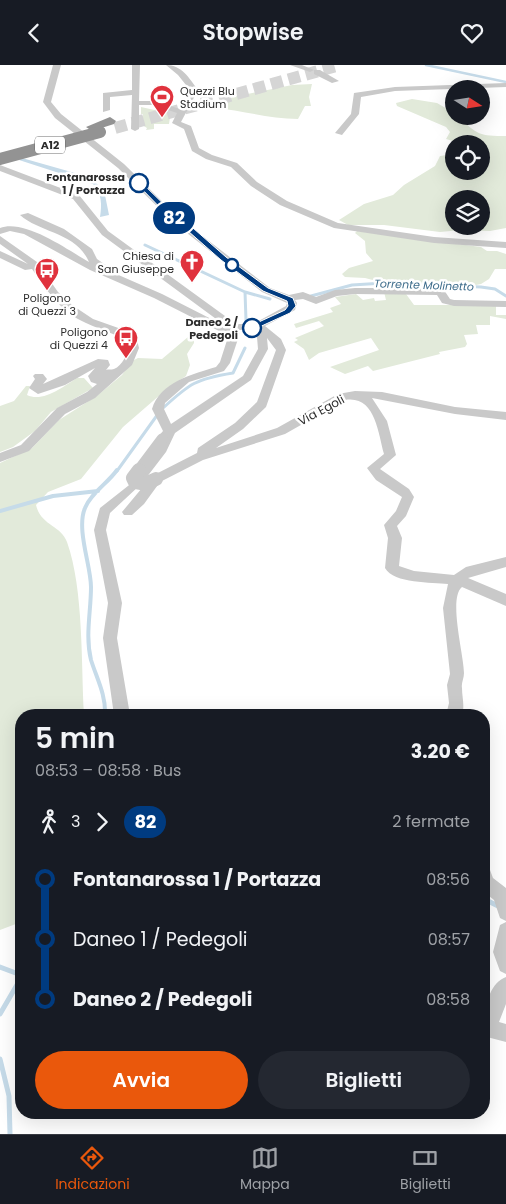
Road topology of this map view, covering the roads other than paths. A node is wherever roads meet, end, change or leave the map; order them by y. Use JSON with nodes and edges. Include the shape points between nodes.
{"nodes":[{"id":1,"x":57,"y":65,"type":"edge"},
{"id":2,"x":136,"y":65,"type":"edge"},
{"id":3,"x":170,"y":65,"type":"edge"},
{"id":4,"x":294,"y":65,"type":"edge"},
{"id":5,"x":335,"y":81,"type":"dead end"},
{"id":6,"x":506,"y":85,"type":"edge"},
{"id":7,"x":135,"y":92,"type":"junction"},
{"id":8,"x":136,"y":103,"type":"junction"},
{"id":9,"x":181,"y":112,"type":"junction"},
{"id":10,"x":110,"y":119,"type":"joint"},
{"id":11,"x":96,"y":129,"type":"junction"},
{"id":12,"x":134,"y":129,"type":"dead end"},
{"id":13,"x":339,"y":133,"type":"dead end"},
{"id":14,"x":0,"y":153,"type":"edge"},
{"id":15,"x":94,"y":157,"type":"dead end"},
{"id":16,"x":0,"y":159,"type":"edge"},
{"id":17,"x":0,"y":168,"type":"edge"},
{"id":18,"x":125,"y":169,"type":"junction"},
{"id":19,"x":25,"y":215,"type":"dead end"},
{"id":20,"x":0,"y":231,"type":"edge"},
{"id":21,"x":0,"y":239,"type":"edge"},
{"id":22,"x":506,"y":245,"type":"edge"},
{"id":23,"x":0,"y":254,"type":"edge"},
{"id":24,"x":108,"y":275,"type":"junction"},
{"id":25,"x":46,"y":281,"type":"junction"},
{"id":26,"x":289,"y":299,"type":"junction"},
{"id":27,"x":506,"y":303,"type":"edge"},
{"id":28,"x":275,"y":318,"type":"joint"},
{"id":29,"x":252,"y":328,"type":"junction"},
{"id":30,"x":236,"y":330,"type":"junction"},
{"id":31,"x":262,"y":336,"type":"junction"},
{"id":32,"x":128,"y":363,"type":"junction"},
{"id":33,"x":39,"y":376,"type":"dead end"},
{"id":34,"x":351,"y":395,"type":"junction"},
{"id":35,"x":506,"y":417,"type":"edge"},
{"id":36,"x":166,"y":432,"type":"junction"},
{"id":37,"x":199,"y":457,"type":"junction"},
{"id":38,"x":0,"y":458,"type":"edge"},
{"id":39,"x":156,"y":479,"type":"junction"},
{"id":40,"x":128,"y":512,"type":"dead end"},
{"id":41,"x":506,"y":563,"type":"edge"},
{"id":42,"x":457,"y":580,"type":"junction"},
{"id":43,"x":506,"y":601,"type":"edge"},
{"id":44,"x":121,"y":709,"type":"edge"},
{"id":45,"x":457,"y":709,"type":"edge"},
{"id":46,"x":490,"y":886,"type":"edge"},
{"id":47,"x":506,"y":912,"type":"edge"},
{"id":48,"x":506,"y":931,"type":"edge"},
{"id":49,"x":506,"y":965,"type":"edge"},
{"id":50,"x":506,"y":986,"type":"edge"},
{"id":51,"x":490,"y":1021,"type":"edge"},
{"id":52,"x":490,"y":1026,"type":"edge"},
{"id":53,"x":506,"y":1033,"type":"edge"}],
"edges":[{"from":1,"to":18,"type":"street","via":[[47,104],[78,135]]},
{"from":2,"to":7,"type":"street"},
{"from":3,"to":9,"type":"street","via":[[191,83],[194,90]]},
{"from":4,"to":5,"type":"street"},
{"from":6,"to":13,"type":"street","via":[[395,89],[357,95],[355,114]]},
{"from":7,"to":8,"type":"street"},
{"from":7,"to":10,"type":"street","via":[[106,95]]},
{"from":8,"to":9,"type":"street","via":[[154,103]]},
{"from":8,"to":12,"type":"street"},
{"from":9,"to":22,"type":"street","via":[[176,123],[188,128],[197,151],[233,165],[252,183],[322,222],[337,227],[434,240]]},
{"from":10,"to":11,"type":"highway","number":"A12"},
{"from":11,"to":14,"type":"highway","number":"A12"},
{"from":11,"to":16,"type":"highway","number":"A12","bridge":true},
{"from":15,"to":18,"type":"street","via":[[117,172]]},
{"from":17,"to":30,"type":"street","via":[[76,197],[105,233]]},
{"from":18,"to":26,"type":"street","via":[[176,220],[223,259],[266,290]]},
{"from":19,"to":24,"type":"street","via":[[61,231],[89,251]]},
{"from":20,"to":24,"type":"street","via":[[9,227],[27,232]]},
{"from":21,"to":25,"type":"street","via":[[34,264]]},
{"from":23,"to":25,"type":"street","via":[[28,268],[37,281]]},
{"from":24,"to":30,"type":"street","via":[[219,327]]},
{"from":25,"to":32,"type":"street","via":[[68,307],[89,321],[128,337],[134,348]]},
{"from":26,"to":27,"type":"street","via":[[297,295],[311,298],[380,290],[440,292],[446,301],[454,303]]},
{"from":26,"to":28,"type":"street","via":[[291,308]]},
{"from":28,"to":29,"type":"street"},
{"from":29,"to":30,"type":"street"},
{"from":29,"to":31,"type":"street"},
{"from":30,"to":36,"type":"street","via":[[220,369],[185,380],[163,397],[158,409]]},
{"from":31,"to":36,"type":"street","via":[[263,349],[247,378]]},
{"from":31,"to":37,"type":"street","name":"Via Egoli","via":[[264,329],[277,341],[281,350],[265,398],[239,426],[205,448]]},
{"from":32,"to":33,"type":"street","via":[[121,363],[97,381],[94,377],[104,365],[98,362],[38,391],[35,388]]},
{"from":32,"to":38,"type":"street","via":[[91,395],[61,411],[26,448]]},
{"from":34,"to":35,"type":"street","name":"Via Egoli","via":[[369,394]]},
{"from":34,"to":37,"type":"street","name":"Via Egoli","via":[[281,431]]},
{"from":34,"to":42,"type":"street","via":[[368,398],[385,433],[390,455],[373,468],[374,472],[405,491],[408,497],[401,513],[390,525],[395,537],[392,568],[404,576]]},
{"from":36,"to":39,"type":"street","bridge":true,"via":[[133,478],[141,484]]},
{"from":36,"to":44,"type":"street","via":[[170,437],[136,483],[104,511],[100,530],[115,603],[110,638]]},
{"from":37,"to":39,"type":"street","name":"Via Egoli"},
{"from":39,"to":40,"type":"street"},
{"from":41,"to":42,"type":"street","via":[[472,570]]},
{"from":42,"to":43,"type":"street"},
{"from":42,"to":45,"type":"street","via":[[451,600]]},
{"from":46,"to":47,"type":"street","via":[[501,895]]},
{"from":48,"to":49,"type":"street","via":[[502,952]]},
{"from":50,"to":51,"type":"street"},
{"from":52,"to":53,"type":"street"}]}
